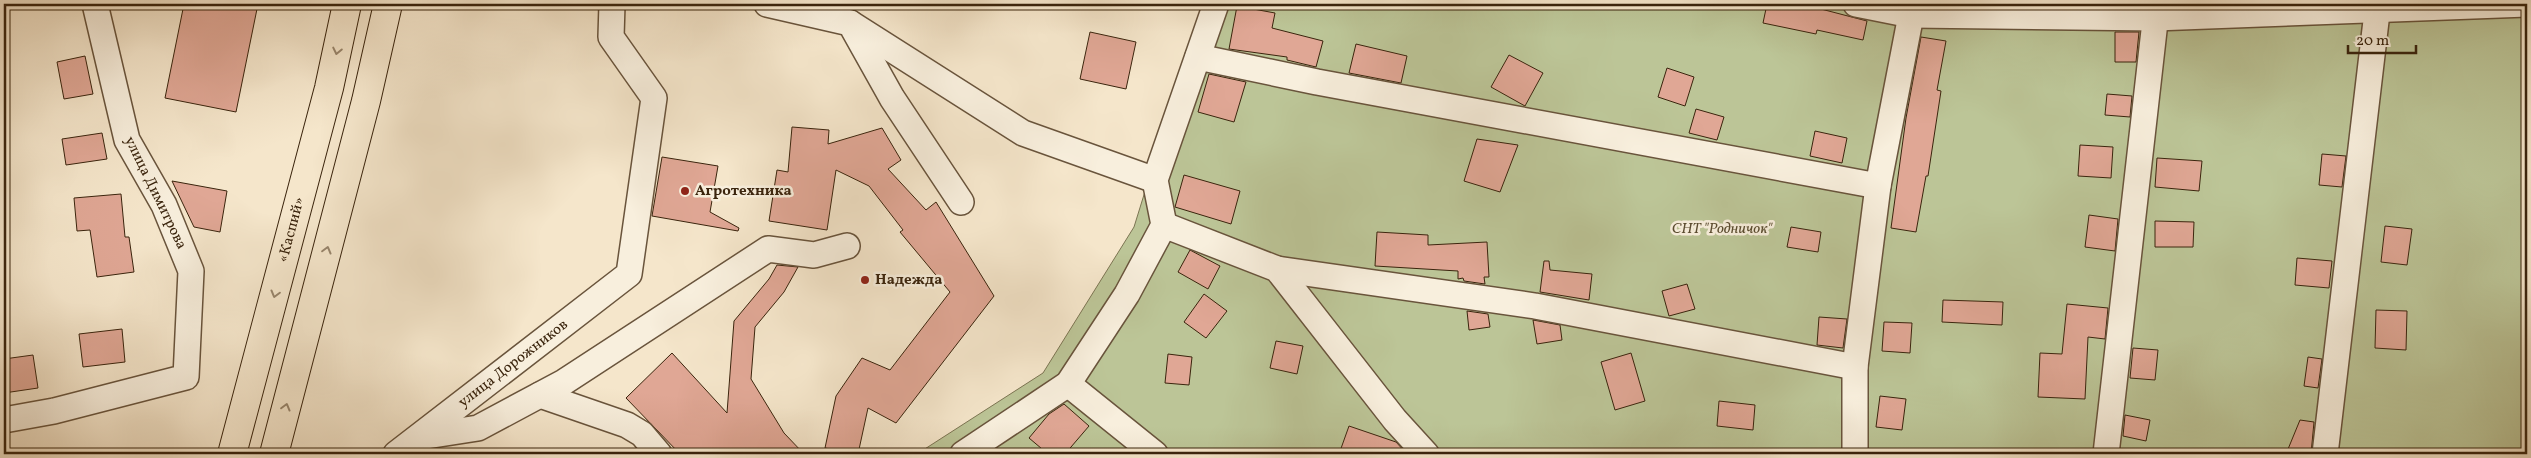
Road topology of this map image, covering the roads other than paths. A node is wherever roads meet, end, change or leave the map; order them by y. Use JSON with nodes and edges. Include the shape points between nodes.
{"nodes":[{"id":1,"x":95,"y":4,"type":"edge"},
{"id":2,"x":347,"y":4,"type":"edge"},
{"id":3,"x":388,"y":4,"type":"edge"},
{"id":4,"x":612,"y":4,"type":"edge"},
{"id":5,"x":767,"y":4,"type":"edge"},
{"id":6,"x":1216,"y":4,"type":"edge"},
{"id":7,"x":1856,"y":4,"type":"edge"},
{"id":8,"x":2527,"y":4,"type":"edge"},
{"id":9,"x":2378,"y":6,"type":"edge"},
{"id":10,"x":2156,"y":11,"type":"edge"},
{"id":11,"x":1911,"y":14,"type":"junction"},
{"id":12,"x":850,"y":23,"type":"junction"},
{"id":13,"x":1198,"y":57,"type":"junction"},
{"id":14,"x":1155,"y":180,"type":"junction"},
{"id":15,"x":1878,"y":186,"type":"junction"},
{"id":16,"x":961,"y":202,"type":"dead end"},
{"id":17,"x":1164,"y":225,"type":"junction"},
{"id":18,"x":847,"y":246,"type":"dead end"},
{"id":19,"x":1277,"y":269,"type":"junction"},
{"id":20,"x":1855,"y":367,"type":"junction"},
{"id":21,"x":1068,"y":384,"type":"junction"},
{"id":22,"x":540,"y":395,"type":"junction"},
{"id":23,"x":4,"y":420,"type":"edge"},
{"id":24,"x":406,"y":449,"type":"edge"},
{"id":25,"x":232,"y":454,"type":"edge"},
{"id":26,"x":274,"y":454,"type":"edge"},
{"id":27,"x":659,"y":454,"type":"edge"},
{"id":28,"x":963,"y":454,"type":"edge"},
{"id":29,"x":1155,"y":454,"type":"edge"},
{"id":30,"x":1426,"y":454,"type":"edge"},
{"id":31,"x":1855,"y":454,"type":"edge"},
{"id":32,"x":2106,"y":454,"type":"edge"},
{"id":33,"x":2326,"y":454,"type":"edge"}],
"edges":[{"from":1,"to":23,"type":"street","name":"улица Димитрова","via":[[127,140],[164,205],[191,271],[186,377],[54,411]]},
{"from":2,"to":25,"type":"highway","name":"«Каспий»","one_way":true,"via":[[329,88]]},
{"from":26,"to":3,"type":"highway","one_way":true},
{"from":4,"to":24,"type":"street","name":"улица Дорожников","via":[[611,37],[654,98],[629,274],[442,417]]},
{"from":5,"to":12,"type":"street"},
{"from":6,"to":13,"type":"street"},
{"from":7,"to":11,"type":"street"},
{"from":8,"to":9,"type":"street"},
{"from":9,"to":10,"type":"street"},
{"from":9,"to":33,"type":"street"},
{"from":10,"to":11,"type":"street"},
{"from":10,"to":32,"type":"street"},
{"from":11,"to":15,"type":"street"},
{"from":12,"to":14,"type":"street","via":[[1023,133]]},
{"from":12,"to":16,"type":"street","via":[[892,98]]},
{"from":13,"to":14,"type":"street"},
{"from":13,"to":15,"type":"street"},
{"from":14,"to":17,"type":"street"},
{"from":15,"to":20,"type":"street"},
{"from":17,"to":19,"type":"street"},
{"from":17,"to":21,"type":"street","via":[[1127,294]]},
{"from":18,"to":22,"type":"street","via":[[814,256],[768,249]]},
{"from":19,"to":20,"type":"street","via":[[1536,306]]},
{"from":19,"to":30,"type":"street","via":[[1394,420]]},
{"from":20,"to":31,"type":"street"},
{"from":21,"to":28,"type":"street"},
{"from":21,"to":29,"type":"street"},
{"from":22,"to":24,"type":"street","via":[[478,428]]},
{"from":22,"to":27,"type":"street","via":[[627,425],[642,434]]}]}
